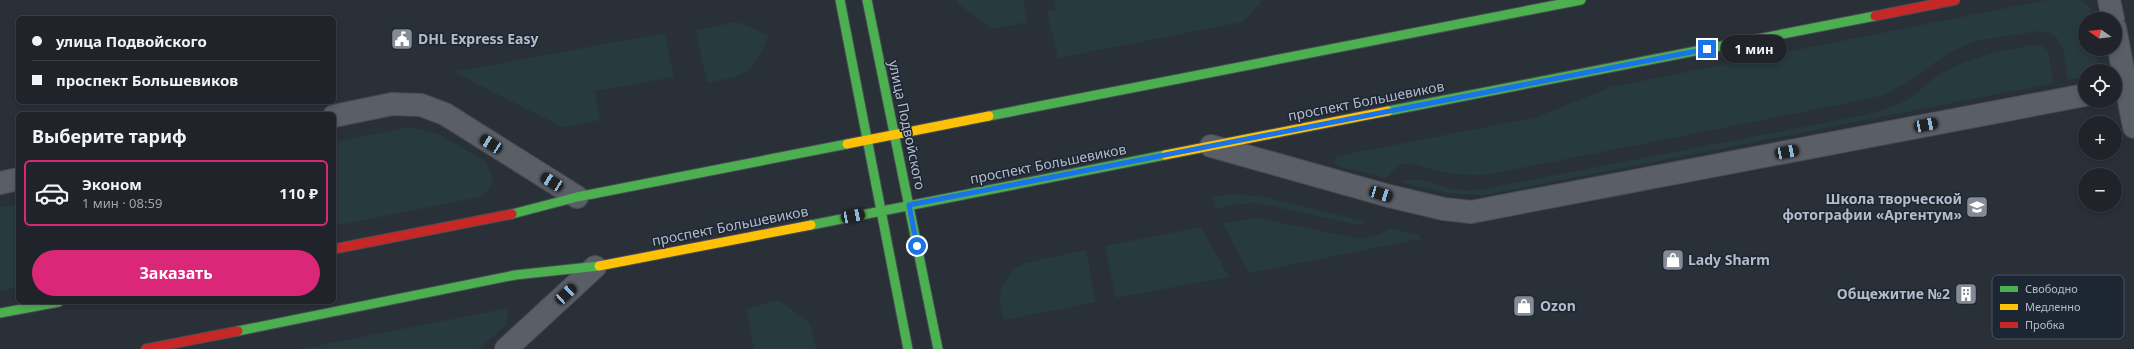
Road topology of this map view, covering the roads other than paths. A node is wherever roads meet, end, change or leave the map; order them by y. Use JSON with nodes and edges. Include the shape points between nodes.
{"nodes":[{"id":1,"x":840,"y":0,"type":"edge"},
{"id":2,"x":867,"y":0,"type":"edge"},
{"id":3,"x":1581,"y":0,"type":"edge"},
{"id":4,"x":1955,"y":0,"type":"edge"},
{"id":5,"x":2109,"y":0,"type":"edge"},
{"id":6,"x":2112,"y":12,"type":"edge"},
{"id":7,"x":2120,"y":56,"type":"edge"},
{"id":8,"x":2125,"y":87,"type":"edge"},
{"id":9,"x":2078,"y":95,"type":"edge"},
{"id":10,"x":336,"y":116,"type":"edge"},
{"id":11,"x":2134,"y":127,"type":"edge"},
{"id":12,"x":893,"y":134,"type":"junction"},
{"id":13,"x":866,"y":140,"type":"junction"},
{"id":14,"x":1211,"y":146,"type":"junction"},
{"id":15,"x":16,"y":179,"type":"edge"},
{"id":16,"x":0,"y":183,"type":"edge"},
{"id":17,"x":577,"y":197,"type":"junction"},
{"id":18,"x":909,"y":205,"type":"junction"},
{"id":19,"x":881,"y":211,"type":"junction"},
{"id":20,"x":336,"y":249,"type":"edge"},
{"id":21,"x":595,"y":267,"type":"junction"},
{"id":22,"x":48,"y":304,"type":"edge"},
{"id":23,"x":0,"y":313,"type":"edge"},
{"id":24,"x":146,"y":349,"type":"edge"},
{"id":25,"x":506,"y":349,"type":"edge"},
{"id":26,"x":908,"y":349,"type":"edge"},
{"id":27,"x":938,"y":349,"type":"edge"}],
"edges":[{"from":1,"to":13,"type":"main road"},
{"from":2,"to":12,"type":"main road","name":"улица Подвойского"},
{"from":3,"to":12,"type":"main road"},
{"from":4,"to":14,"type":"main road","name":"проспект Большевиков"},
{"from":5,"to":6,"type":"street"},
{"from":7,"to":8,"type":"street"},
{"from":8,"to":11,"type":"street"},
{"from":9,"to":14,"type":"street","via":[[1471,212],[1444,209],[1389,196]]},
{"from":10,"to":17,"type":"street","via":[[392,104],[421,105],[445,114]]},
{"from":12,"to":13,"type":"main road"},
{"from":12,"to":18,"type":"main road","name":"улица Подвойского"},
{"from":13,"to":17,"type":"main road"},
{"from":13,"to":19,"type":"main road"},
{"from":14,"to":18,"type":"main road","name":"проспект Большевиков"},
{"from":15,"to":16,"type":"street"},
{"from":17,"to":20,"type":"main road","via":[[499,217]]},
{"from":18,"to":19,"type":"main road","name":"проспект Большевиков"},
{"from":18,"to":27,"type":"main road","name":"улица Подвойского"},
{"from":19,"to":21,"type":"main road","name":"проспект Большевиков"},
{"from":19,"to":26,"type":"main road"},
{"from":21,"to":24,"type":"main road","name":"проспект Большевиков","via":[[515,275]]},
{"from":21,"to":25,"type":"street"},
{"from":22,"to":23,"type":"main road"}]}
